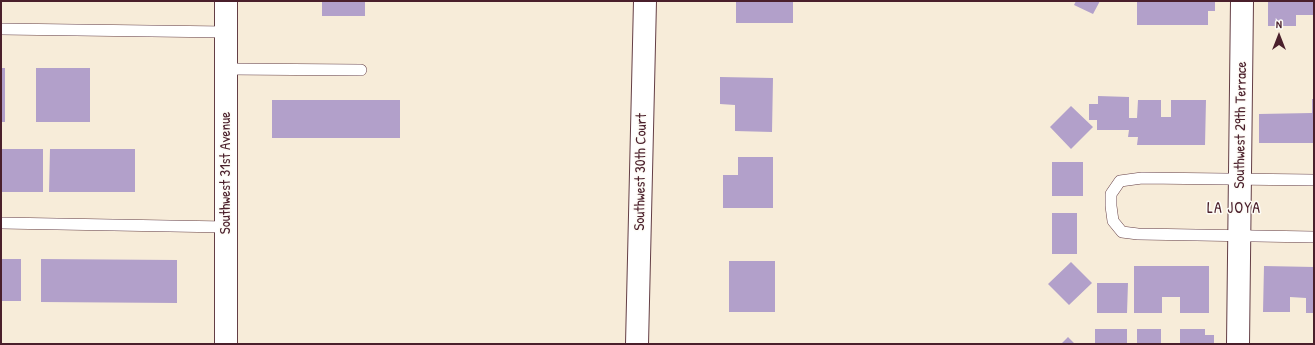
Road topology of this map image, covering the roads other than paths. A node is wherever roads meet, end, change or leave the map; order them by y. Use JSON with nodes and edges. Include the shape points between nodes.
{"nodes":[{"id":1,"x":226,"y":1,"type":"edge"},
{"id":2,"x":645,"y":1,"type":"edge"},
{"id":3,"x":1242,"y":1,"type":"edge"},
{"id":4,"x":1,"y":29,"type":"edge"},
{"id":5,"x":226,"y":32,"type":"junction"},
{"id":6,"x":226,"y":69,"type":"junction"},
{"id":7,"x":361,"y":70,"type":"dead end"},
{"id":8,"x":1240,"y":178,"type":"junction"},
{"id":9,"x":1314,"y":180,"type":"edge"},
{"id":10,"x":1,"y":223,"type":"edge"},
{"id":11,"x":226,"y":227,"type":"junction"},
{"id":12,"x":1240,"y":235,"type":"junction"},
{"id":13,"x":1314,"y":237,"type":"edge"},
{"id":14,"x":226,"y":344,"type":"edge"},
{"id":15,"x":637,"y":344,"type":"edge"},
{"id":16,"x":1238,"y":344,"type":"edge"}],
"edges":[{"from":1,"to":5,"type":"street","name":"Southwest 31st Avenue"},
{"from":2,"to":15,"type":"street","name":"Southwest 30th Court"},
{"from":3,"to":8,"type":"street","name":"Southwest 29th Terrace"},
{"from":4,"to":5,"type":"lane"},
{"from":5,"to":6,"type":"street","name":"Southwest 31st Avenue"},
{"from":6,"to":7,"type":"lane"},
{"from":6,"to":11,"type":"street","name":"Southwest 31st Avenue"},
{"from":8,"to":9,"type":"lane"},
{"from":8,"to":12,"type":"street","name":"Southwest 29th Terrace"},
{"from":8,"to":12,"type":"lane","via":[[1142,178],[1120,181],[1111,194],[1113,221],[1122,232]]},
{"from":10,"to":11,"type":"lane"},
{"from":11,"to":14,"type":"street","name":"Southwest 31st Avenue"},
{"from":12,"to":13,"type":"lane"},
{"from":12,"to":16,"type":"street","name":"Southwest 29th Terrace"}]}
